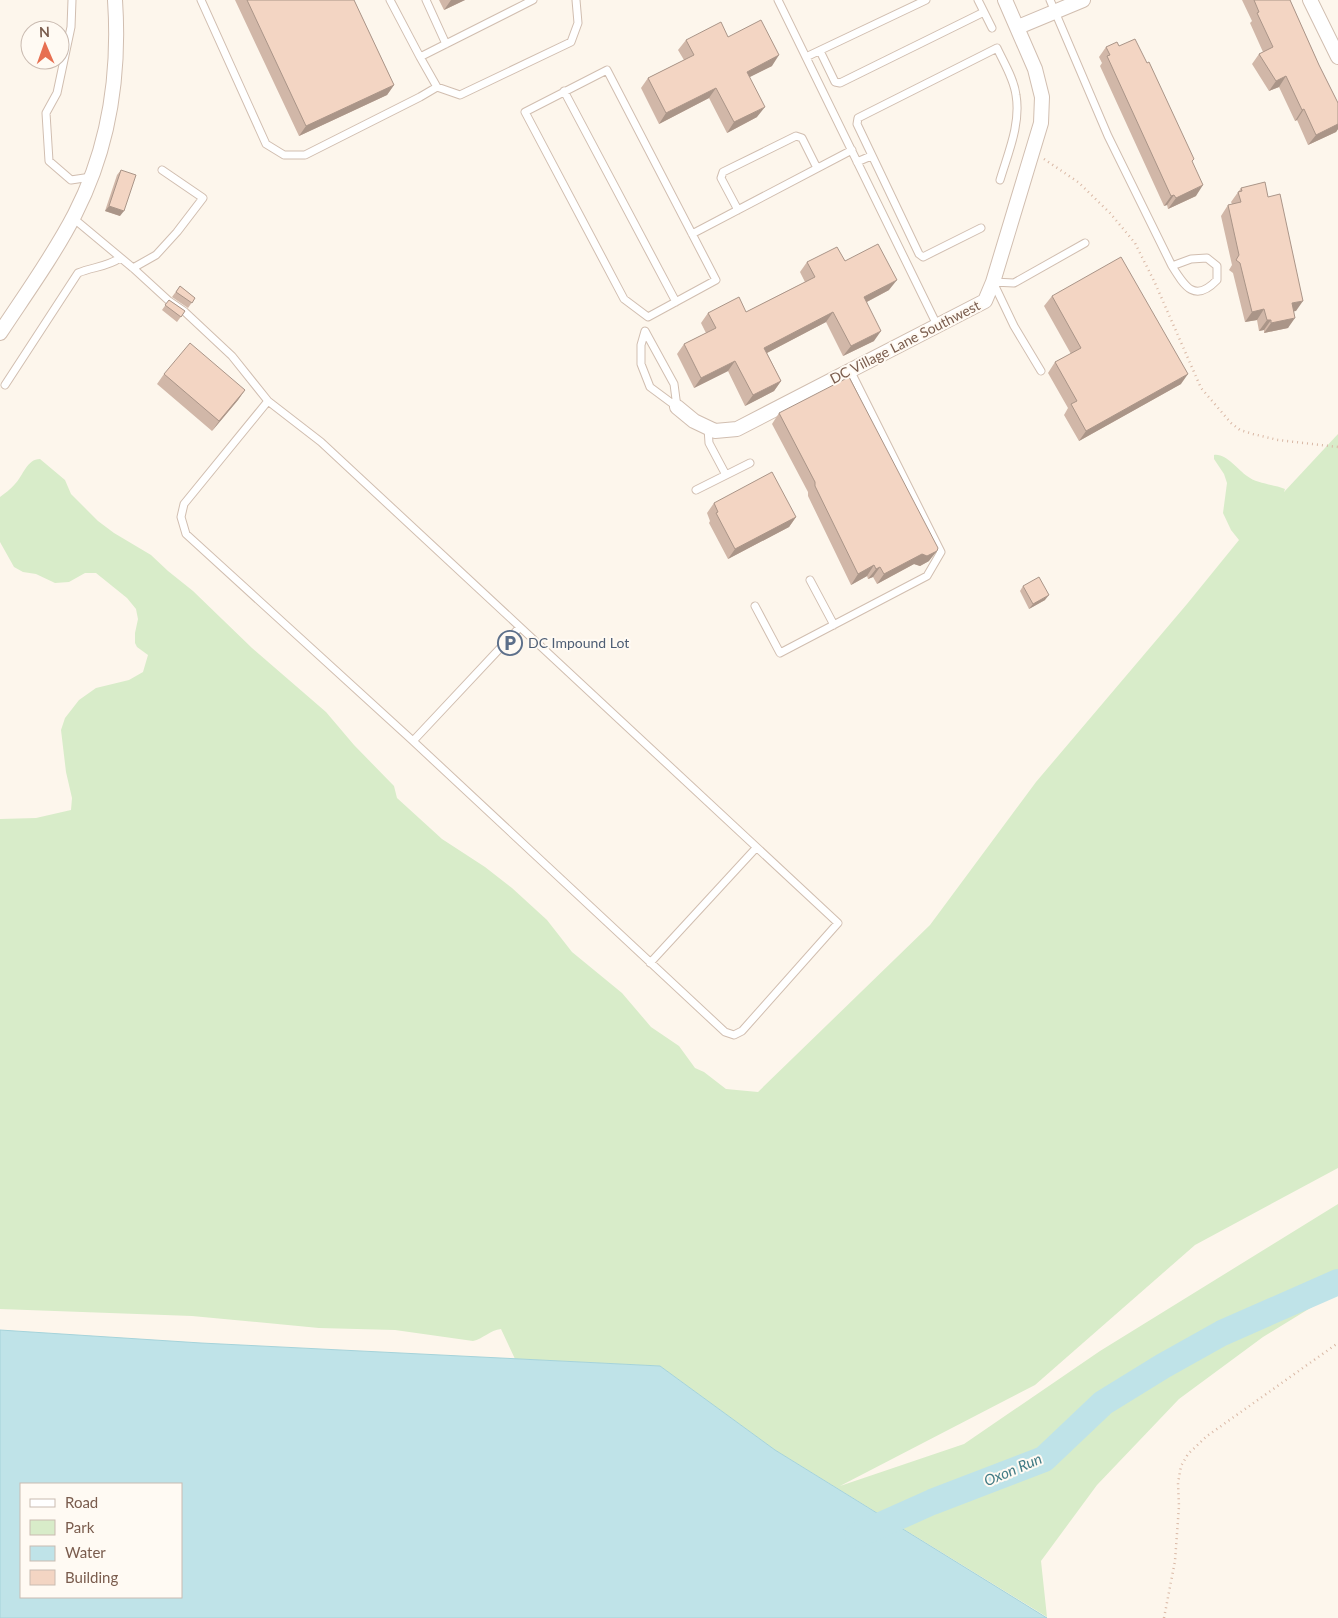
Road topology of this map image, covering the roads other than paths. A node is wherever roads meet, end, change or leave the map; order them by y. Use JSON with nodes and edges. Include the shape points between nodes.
{"nodes":[{"id":1,"x":72,"y":0,"type":"edge"},
{"id":2,"x":114,"y":0,"type":"edge"},
{"id":3,"x":201,"y":0,"type":"edge"},
{"id":4,"x":390,"y":0,"type":"edge"},
{"id":5,"x":426,"y":0,"type":"edge"},
{"id":6,"x":533,"y":0,"type":"edge"},
{"id":7,"x":576,"y":0,"type":"edge"},
{"id":8,"x":778,"y":0,"type":"edge"},
{"id":9,"x":926,"y":0,"type":"edge"},
{"id":10,"x":978,"y":0,"type":"edge"},
{"id":11,"x":1004,"y":0,"type":"edge"},
{"id":12,"x":1083,"y":0,"type":"edge"},
{"id":13,"x":1310,"y":0,"type":"edge"},
{"id":14,"x":1053,"y":6,"type":"edge"},
{"id":15,"x":984,"y":12,"type":"junction"},
{"id":16,"x":1018,"y":27,"type":"junction"},
{"id":17,"x":992,"y":28,"type":"dead end"},
{"id":18,"x":446,"y":44,"type":"junction"},
{"id":19,"x":820,"y":51,"type":"junction"},
{"id":20,"x":420,"y":57,"type":"junction"},
{"id":21,"x":1338,"y":57,"type":"edge"},
{"id":22,"x":806,"y":58,"type":"junction"},
{"id":23,"x":437,"y":87,"type":"junction"},
{"id":24,"x":564,"y":91,"type":"junction"},
{"id":25,"x":852,"y":150,"type":"junction"},
{"id":26,"x":871,"y":156,"type":"junction"},
{"id":27,"x":858,"y":162,"type":"junction"},
{"id":28,"x":818,"y":168,"type":"junction"},
{"id":29,"x":162,"y":170,"type":"dead end"},
{"id":30,"x":91,"y":177,"type":"junction"},
{"id":31,"x":1000,"y":180,"type":"dead end"},
{"id":32,"x":738,"y":210,"type":"junction"},
{"id":33,"x":73,"y":218,"type":"junction"},
{"id":34,"x":981,"y":228,"type":"dead end"},
{"id":35,"x":692,"y":234,"type":"junction"},
{"id":36,"x":1085,"y":243,"type":"dead end"},
{"id":37,"x":120,"y":258,"type":"junction"},
{"id":38,"x":1172,"y":266,"type":"junction"},
{"id":39,"x":133,"y":268,"type":"junction"},
{"id":40,"x":993,"y":282,"type":"junction"},
{"id":41,"x":676,"y":302,"type":"junction"},
{"id":42,"x":648,"y":318,"type":"junction"},
{"id":43,"x":937,"y":325,"type":"junction"},
{"id":44,"x":645,"y":331,"type":"junction"},
{"id":45,"x":0,"y":333,"type":"edge"},
{"id":46,"x":850,"y":370,"type":"junction"},
{"id":47,"x":1041,"y":372,"type":"dead end"},
{"id":48,"x":5,"y":385,"type":"dead end"},
{"id":49,"x":268,"y":401,"type":"junction"},
{"id":50,"x":676,"y":407,"type":"junction"},
{"id":51,"x":708,"y":428,"type":"junction"},
{"id":52,"x":750,"y":463,"type":"dead end"},
{"id":53,"x":726,"y":475,"type":"junction"},
{"id":54,"x":696,"y":490,"type":"dead end"},
{"id":55,"x":810,"y":580,"type":"dead end"},
{"id":56,"x":755,"y":606,"type":"dead end"},
{"id":57,"x":834,"y":625,"type":"junction"},
{"id":58,"x":520,"y":627,"type":"junction"},
{"id":59,"x":413,"y":741,"type":"junction"},
{"id":60,"x":756,"y":848,"type":"junction"},
{"id":61,"x":650,"y":963,"type":"junction"}],
"edges":[{"from":1,"to":30,"type":"lane","via":[[71,27],[57,93],[46,113],[49,161],[71,180]]},
{"from":2,"to":30,"type":"street","via":[[116,49],[113,89]]},
{"from":3,"to":23,"type":"lane","via":[[266,144],[284,156],[306,155]]},
{"from":4,"to":20,"type":"lane"},
{"from":5,"to":18,"type":"lane"},
{"from":6,"to":18,"type":"lane"},
{"from":7,"to":23,"type":"lane","via":[[578,23],[570,42],[460,95]]},
{"from":8,"to":22,"type":"lane"},
{"from":9,"to":19,"type":"lane"},
{"from":10,"to":15,"type":"lane"},
{"from":11,"to":16,"type":"street","name":"DC Village Lane Southwest"},
{"from":12,"to":14,"type":"street"},
{"from":13,"to":21,"type":"street"},
{"from":14,"to":16,"type":"street"},
{"from":14,"to":38,"type":"lane","via":[[1108,136]]},
{"from":15,"to":17,"type":"lane"},
{"from":15,"to":19,"type":"lane","via":[[840,83],[835,82]]},
{"from":16,"to":40,"type":"street","name":"DC Village Lane Southwest","via":[[1042,97],[1041,123]]},
{"from":18,"to":20,"type":"lane"},
{"from":19,"to":22,"type":"lane"},
{"from":20,"to":23,"type":"lane"},
{"from":22,"to":25,"type":"lane"},
{"from":24,"to":35,"type":"lane","via":[[607,70]]},
{"from":24,"to":41,"type":"lane"},
{"from":24,"to":42,"type":"lane","via":[[525,112],[624,299]]},
{"from":25,"to":27,"type":"lane"},
{"from":25,"to":28,"type":"lane"},
{"from":26,"to":27,"type":"lane"},
{"from":26,"to":31,"type":"lane","via":[[857,124],[858,118],[998,48],[1017,97],[1017,122]]},
{"from":26,"to":34,"type":"lane","via":[[923,257]]},
{"from":27,"to":43,"type":"lane"},
{"from":28,"to":32,"type":"lane"},
{"from":28,"to":32,"type":"lane","via":[[802,138],[796,136],[723,172],[721,178]]},
{"from":29,"to":39,"type":"lane","via":[[203,198],[156,255]]},
{"from":30,"to":33,"type":"street"},
{"from":32,"to":35,"type":"lane"},
{"from":33,"to":37,"type":"lane"},
{"from":33,"to":45,"type":"street"},
{"from":35,"to":41,"type":"lane","via":[[716,280]]},
{"from":36,"to":40,"type":"lane","via":[[1014,282]]},
{"from":37,"to":39,"type":"lane"},
{"from":37,"to":48,"type":"lane","via":[[78,273]]},
{"from":38,"to":38,"type":"lane","via":[[1185,286],[1197,291],[1208,289],[1217,280],[1216,266],[1206,258]]},
{"from":39,"to":49,"type":"lane","via":[[232,356]]},
{"from":40,"to":43,"type":"street","name":"DC Village Lane Southwest","via":[[985,301]]},
{"from":40,"to":47,"type":"lane"},
{"from":41,"to":42,"type":"lane"},
{"from":42,"to":44,"type":"lane"},
{"from":43,"to":46,"type":"street","name":"DC Village Lane Southwest"},
{"from":44,"to":50,"type":"lane","via":[[674,384]]},
{"from":44,"to":50,"type":"lane","via":[[641,364],[650,387]]},
{"from":46,"to":51,"type":"street","name":"DC Village Lane Southwest","via":[[737,429],[715,431]]},
{"from":46,"to":57,"type":"lane","via":[[941,552],[927,576]]},
{"from":49,"to":58,"type":"lane","via":[[321,442]]},
{"from":49,"to":59,"type":"lane","via":[[184,504],[182,517],[186,534]]},
{"from":50,"to":51,"type":"street","name":"DC Village Lane Southwest"},
{"from":51,"to":53,"type":"lane","via":[[709,443]]},
{"from":52,"to":53,"type":"lane"},
{"from":53,"to":54,"type":"lane"},
{"from":55,"to":57,"type":"lane"},
{"from":56,"to":57,"type":"lane","via":[[780,652]]},
{"from":58,"to":59,"type":"lane"},
{"from":58,"to":60,"type":"lane"},
{"from":59,"to":61,"type":"lane"},
{"from":60,"to":61,"type":"lane"},
{"from":60,"to":61,"type":"lane","via":[[838,924],[742,1031],[734,1035],[725,1032]]}]}
